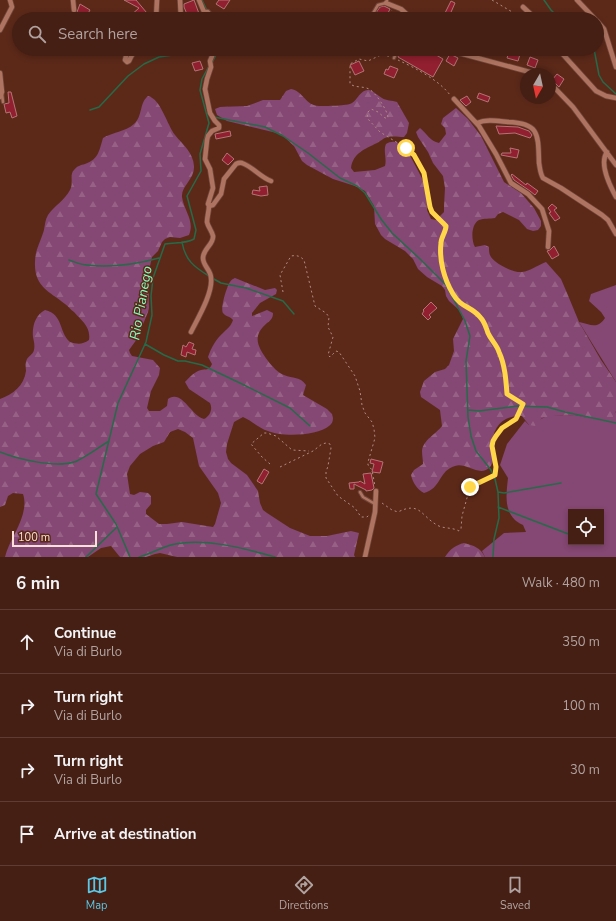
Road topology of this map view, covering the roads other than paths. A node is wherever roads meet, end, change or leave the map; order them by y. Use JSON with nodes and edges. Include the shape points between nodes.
{"nodes":[{"id":1,"x":10,"y":0,"type":"edge"},
{"id":2,"x":73,"y":0,"type":"edge"},
{"id":3,"x":157,"y":0,"type":"edge"},
{"id":4,"x":180,"y":0,"type":"edge"},
{"id":5,"x":199,"y":0,"type":"edge"},
{"id":6,"x":577,"y":0,"type":"edge"},
{"id":7,"x":387,"y":2,"type":"edge"},
{"id":8,"x":523,"y":7,"type":"dead end"},
{"id":9,"x":74,"y":10,"type":"dead end"},
{"id":10,"x":204,"y":11,"type":"joint"},
{"id":11,"x":156,"y":12,"type":"edge"},
{"id":12,"x":181,"y":12,"type":"edge"},
{"id":13,"x":209,"y":12,"type":"edge"},
{"id":14,"x":374,"y":12,"type":"edge"},
{"id":15,"x":404,"y":12,"type":"edge"},
{"id":16,"x":528,"y":12,"type":"edge"},
{"id":17,"x":588,"y":12,"type":"edge"},
{"id":18,"x":604,"y":29,"type":"edge"},
{"id":19,"x":0,"y":30,"type":"edge"},
{"id":20,"x":126,"y":56,"type":"dead end"},
{"id":21,"x":132,"y":56,"type":"edge"},
{"id":22,"x":212,"y":56,"type":"edge"},
{"id":23,"x":470,"y":56,"type":"edge"},
{"id":24,"x":564,"y":56,"type":"edge"},
{"id":25,"x":616,"y":67,"type":"edge"},
{"id":26,"x":520,"y":69,"type":"edge"},
{"id":27,"x":0,"y":73,"type":"edge"},
{"id":28,"x":556,"y":89,"type":"edge"},
{"id":29,"x":616,"y":98,"type":"edge"},
{"id":30,"x":1,"y":99,"type":"edge"},
{"id":31,"x":454,"y":99,"type":"road end"},
{"id":32,"x":477,"y":123,"type":"junction"},
{"id":33,"x":607,"y":152,"type":"junction"},
{"id":34,"x":616,"y":165,"type":"edge"},
{"id":35,"x":271,"y":181,"type":"dead end"},
{"id":36,"x":616,"y":197,"type":"edge"},
{"id":37,"x":210,"y":206,"type":"junction"},
{"id":38,"x":616,"y":234,"type":"edge"},
{"id":39,"x":548,"y":247,"type":"dead end"},
{"id":40,"x":191,"y":332,"type":"dead end"},
{"id":41,"x":376,"y":491,"type":"road end"},
{"id":42,"x":360,"y":492,"type":"dead end"},
{"id":43,"x":375,"y":504,"type":"junction"},
{"id":44,"x":364,"y":557,"type":"edge"}],
"edges":[{"from":1,"to":19,"type":"street","via":[[12,7]]},
{"from":2,"to":9,"type":"street"},
{"from":3,"to":11,"type":"street"},
{"from":4,"to":12,"type":"street"},
{"from":5,"to":10,"type":"street"},
{"from":6,"to":17,"type":"street"},
{"from":7,"to":14,"type":"lane","via":[[378,5]]},
{"from":7,"to":15,"type":"street"},
{"from":8,"to":16,"type":"street"},
{"from":10,"to":13,"type":"lane"},
{"from":18,"to":25,"type":"street"},
{"from":20,"to":21,"type":"street","via":[[125,60],[129,61]]},
{"from":22,"to":37,"type":"street","via":[[205,89],[207,102],[219,128],[208,136],[205,159],[210,169],[213,188],[208,204]]},
{"from":23,"to":26,"type":"street"},
{"from":24,"to":29,"type":"street","via":[[596,91]]},
{"from":27,"to":30,"type":"street"},
{"from":28,"to":33,"type":"street","via":[[573,107]]},
{"from":31,"to":32,"type":"street"},
{"from":32,"to":38,"type":"street","via":[[486,121],[528,124],[537,136],[543,178],[602,215]]},
{"from":32,"to":39,"type":"street","via":[[511,184],[528,194],[542,209],[549,231]]},
{"from":33,"to":34,"type":"street"},
{"from":33,"to":36,"type":"street","via":[[604,158],[607,177]]},
{"from":35,"to":37,"type":"street","via":[[238,163],[224,179],[221,194],[213,206]]},
{"from":37,"to":40,"type":"street","via":[[207,222],[213,238],[203,259],[212,280]]},
{"from":41,"to":43,"type":"street"},
{"from":42,"to":43,"type":"lane","via":[[363,497]]},
{"from":43,"to":44,"type":"street","via":[[375,516]]}]}
